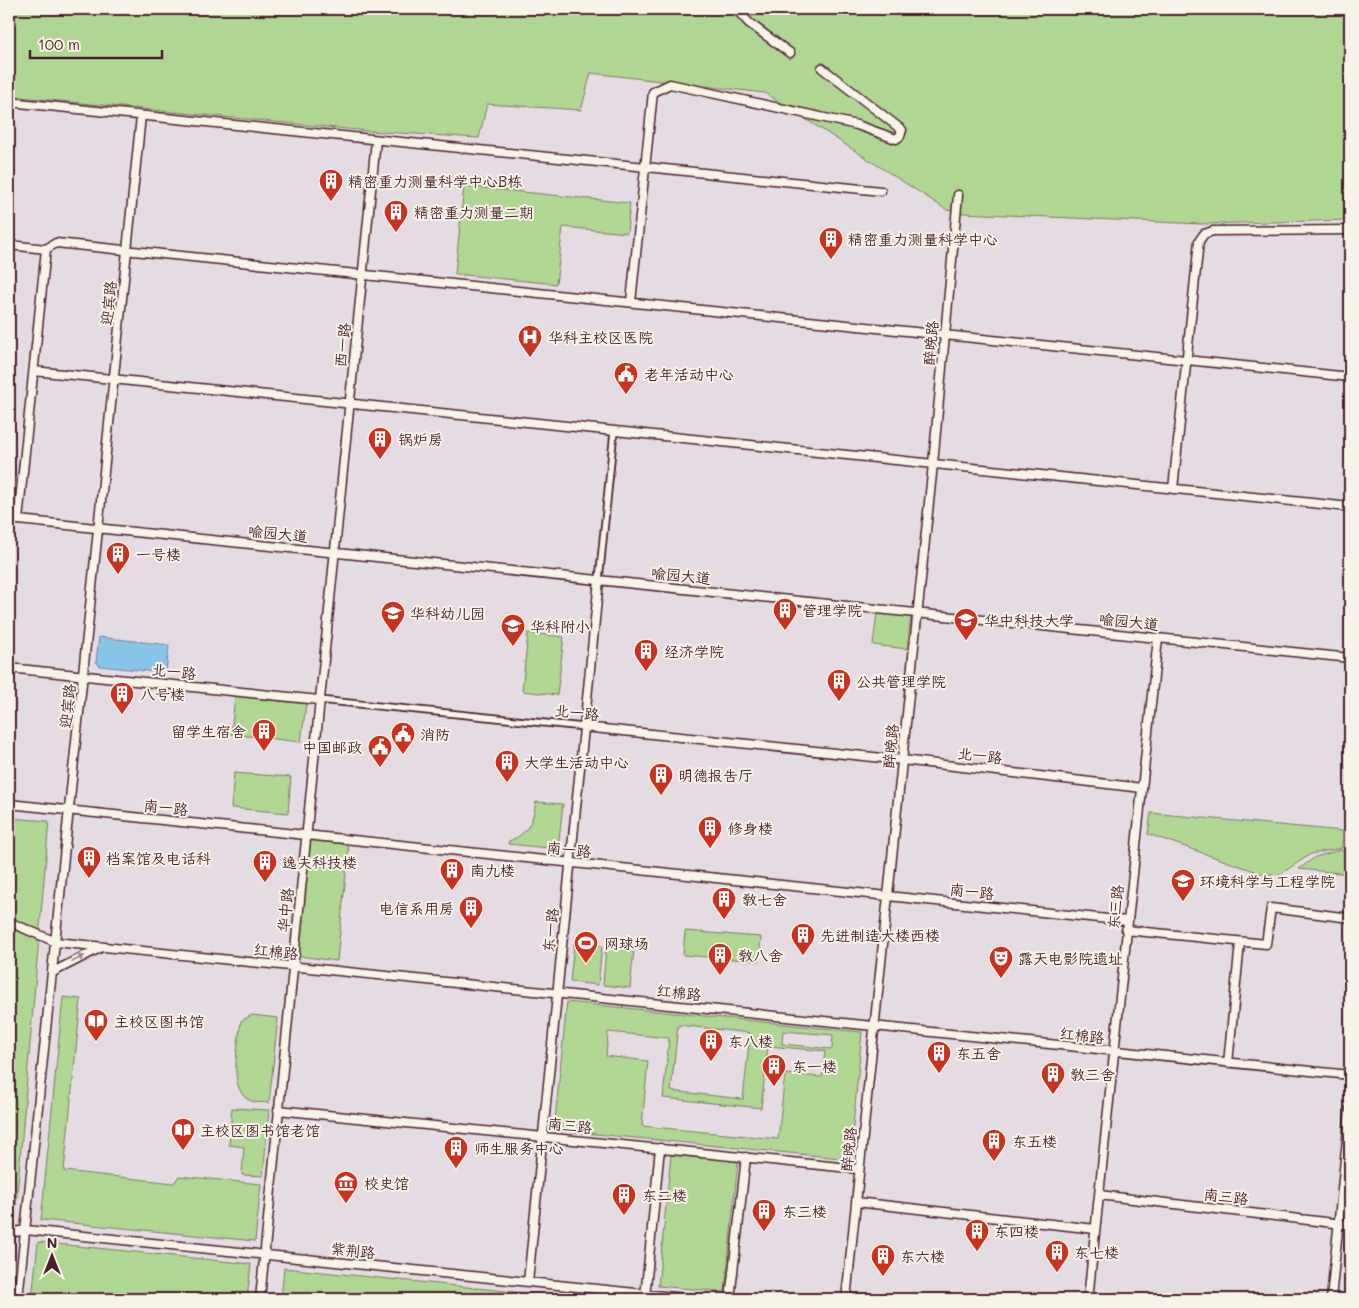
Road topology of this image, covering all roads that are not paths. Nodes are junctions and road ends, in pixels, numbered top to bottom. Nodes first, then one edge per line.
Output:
1 (736, 9) edge
2 (790, 53) dead end
3 (822, 68) dead end
4 (9, 102) edge
5 (141, 116) junction
6 (376, 140) junction
7 (645, 168) junction
8 (881, 191) dead end
9 (958, 195) dead end
10 (1350, 230) edge
11 (9, 245) edge
12 (46, 249) junction
13 (128, 250) junction
14 (363, 275) junction
15 (631, 302) junction
16 (945, 335) junction
17 (1187, 360) junction
18 (34, 371) junction
19 (1350, 377) edge
20 (114, 380) junction
21 (349, 404) junction
22 (614, 431) junction
23 (933, 464) junction
24 (1173, 489) junction
25 (1350, 508) edge
26 (9, 519) edge
27 (18, 520) junction
28 (99, 528) junction
29 (334, 552) junction
30 (599, 580) junction
31 (918, 613) junction
32 (1158, 638) junction
33 (1341, 657) junction
34 (1350, 658) edge
35 (1350, 663) edge
36 (9, 668) edge
37 (84, 675) junction
38 (320, 700) junction
39 (584, 727) junction
40 (902, 760) junction
41 (1142, 788) junction
42 (9, 804) edge
43 (70, 810) junction
44 (306, 835) junction
45 (571, 863) junction
46 (888, 896) junction
47 (1350, 918) edge
48 (1127, 921) junction
49 (9, 922) edge
50 (1126, 930) junction
51 (56, 942) junction
52 (1240, 943) junction
53 (103, 947) junction
54 (293, 966) junction
55 (53, 972) junction
56 (558, 994) junction
57 (874, 1026) junction
58 (1114, 1052) junction
59 (1228, 1063) junction
60 (1350, 1075) edge
61 (1350, 1109) edge
62 (278, 1110) junction
63 (542, 1136) junction
64 (660, 1148) junction
65 (746, 1157) junction
66 (859, 1169) junction
67 (1099, 1195) junction
68 (856, 1202) junction
69 (1339, 1224) junction
70 (1350, 1225) edge
71 (1095, 1229) junction
72 (26, 1230) junction
73 (9, 1233) edge
74 (264, 1255) junction
75 (528, 1282) junction
76 (646, 1297) edge
77 (18, 1299) edge
78 (260, 1299) edge
79 (694, 1299) edge
80 (730, 1299) edge
81 (846, 1299) edge
82 (1088, 1299) edge
83 (1330, 1299) edge

1 - 2 street
3 - 7 street
4 - 5 street
5 - 6 street
5 - 13 street, 迎宾路
6 - 7 street
6 - 14 street, 西一路
7 - 8 street
7 - 15 street
9 - 16 street, 醉晚路
10 - 17 street
11 - 12 street
12 - 13 street
12 - 18 street
13 - 14 street
13 - 20 street, 迎宾路
14 - 15 street
14 - 21 street, 西一路
15 - 16 street
16 - 17 street
16 - 23 street, 醉晚路
17 - 19 street
17 - 24 street
18 - 20 street
18 - 27 street
20 - 21 street
20 - 28 street, 迎宾路
21 - 22 street
21 - 29 street, 西一路
22 - 23 street
22 - 30 street
23 - 24 street
23 - 31 street, 醉晚路
24 - 25 street
26 - 27 street, 喻园大道
27 - 28 street, 喻园大道
28 - 29 street, 喻园大道
28 - 37 street, 迎宾路
29 - 30 street, 喻园大道
29 - 38 street, 华中路
30 - 31 street, 喻园大道
30 - 39 street, 东一路
31 - 32 street, 喻园大道
31 - 40 street, 醉晚路
32 - 33 street, 喻园大道
32 - 41 street, 东三路
33 - 34 street, 喻园大道
33 - 35 street
36 - 37 street, 北一路
37 - 38 street, 北一路
37 - 43 street, 迎宾路
38 - 39 street, 北一路
38 - 44 street, 华中路
39 - 40 street, 北一路
39 - 45 street, 东一路
40 - 41 street, 北一路
40 - 46 street, 醉晚路
41 - 48 street, 东三路
42 - 43 street, 南一路
43 - 44 street, 南一路
43 - 51 street, 迎宾路
44 - 45 street, 南一路
44 - 54 street, 华中路
45 - 46 street, 南一路
45 - 56 street, 东一路
46 - 48 street, 南一路
46 - 57 street, 醉晚路
47 - 52 street
48 - 50 street, 东三路
49 - 51 street, 红棉路
50 - 52 street
50 - 58 street, 东三路
51 - 53 street, 红棉路
51 - 55 street, 迎宾路
52 - 59 street
53 - 54 street, 红棉路
55 -> 53 street
54 - 56 street, 红棉路
54 - 62 street, 华中路
55 - 72 street, 迎宾路
56 - 57 street, 红棉路
56 - 63 street, 东一路
57 - 58 street, 红棉路
57 - 66 street, 醉晚路
58 - 59 street, 红棉路
58 - 67 street, 东三路
59 - 60 street, 红棉路
61 - 69 street
62 - 63 street, 南三路
62 - 74 street, 华中路
63 - 64 street, 南三路
63 - 75 street, 东一路
64 - 65 street, 南三路
64 - 76 street
65 - 66 street, 南三路
65 - 80 street
66 - 68 street, 醉晚路
67 - 69 street, 南三路
67 - 71 street, 东三路
68 - 71 street
68 - 81 street, 醉晚路
69 - 70 street, 南三路
69 - 83 street
71 - 82 street, 东三路
72 - 73 street, 紫荆路
72 - 74 street, 紫荆路
72 - 77 street, 迎宾路
74 - 75 street, 紫荆路
74 - 78 street, 华中路
75 - 76 street, 紫荆路
76 - 79 street, 紫荆路

